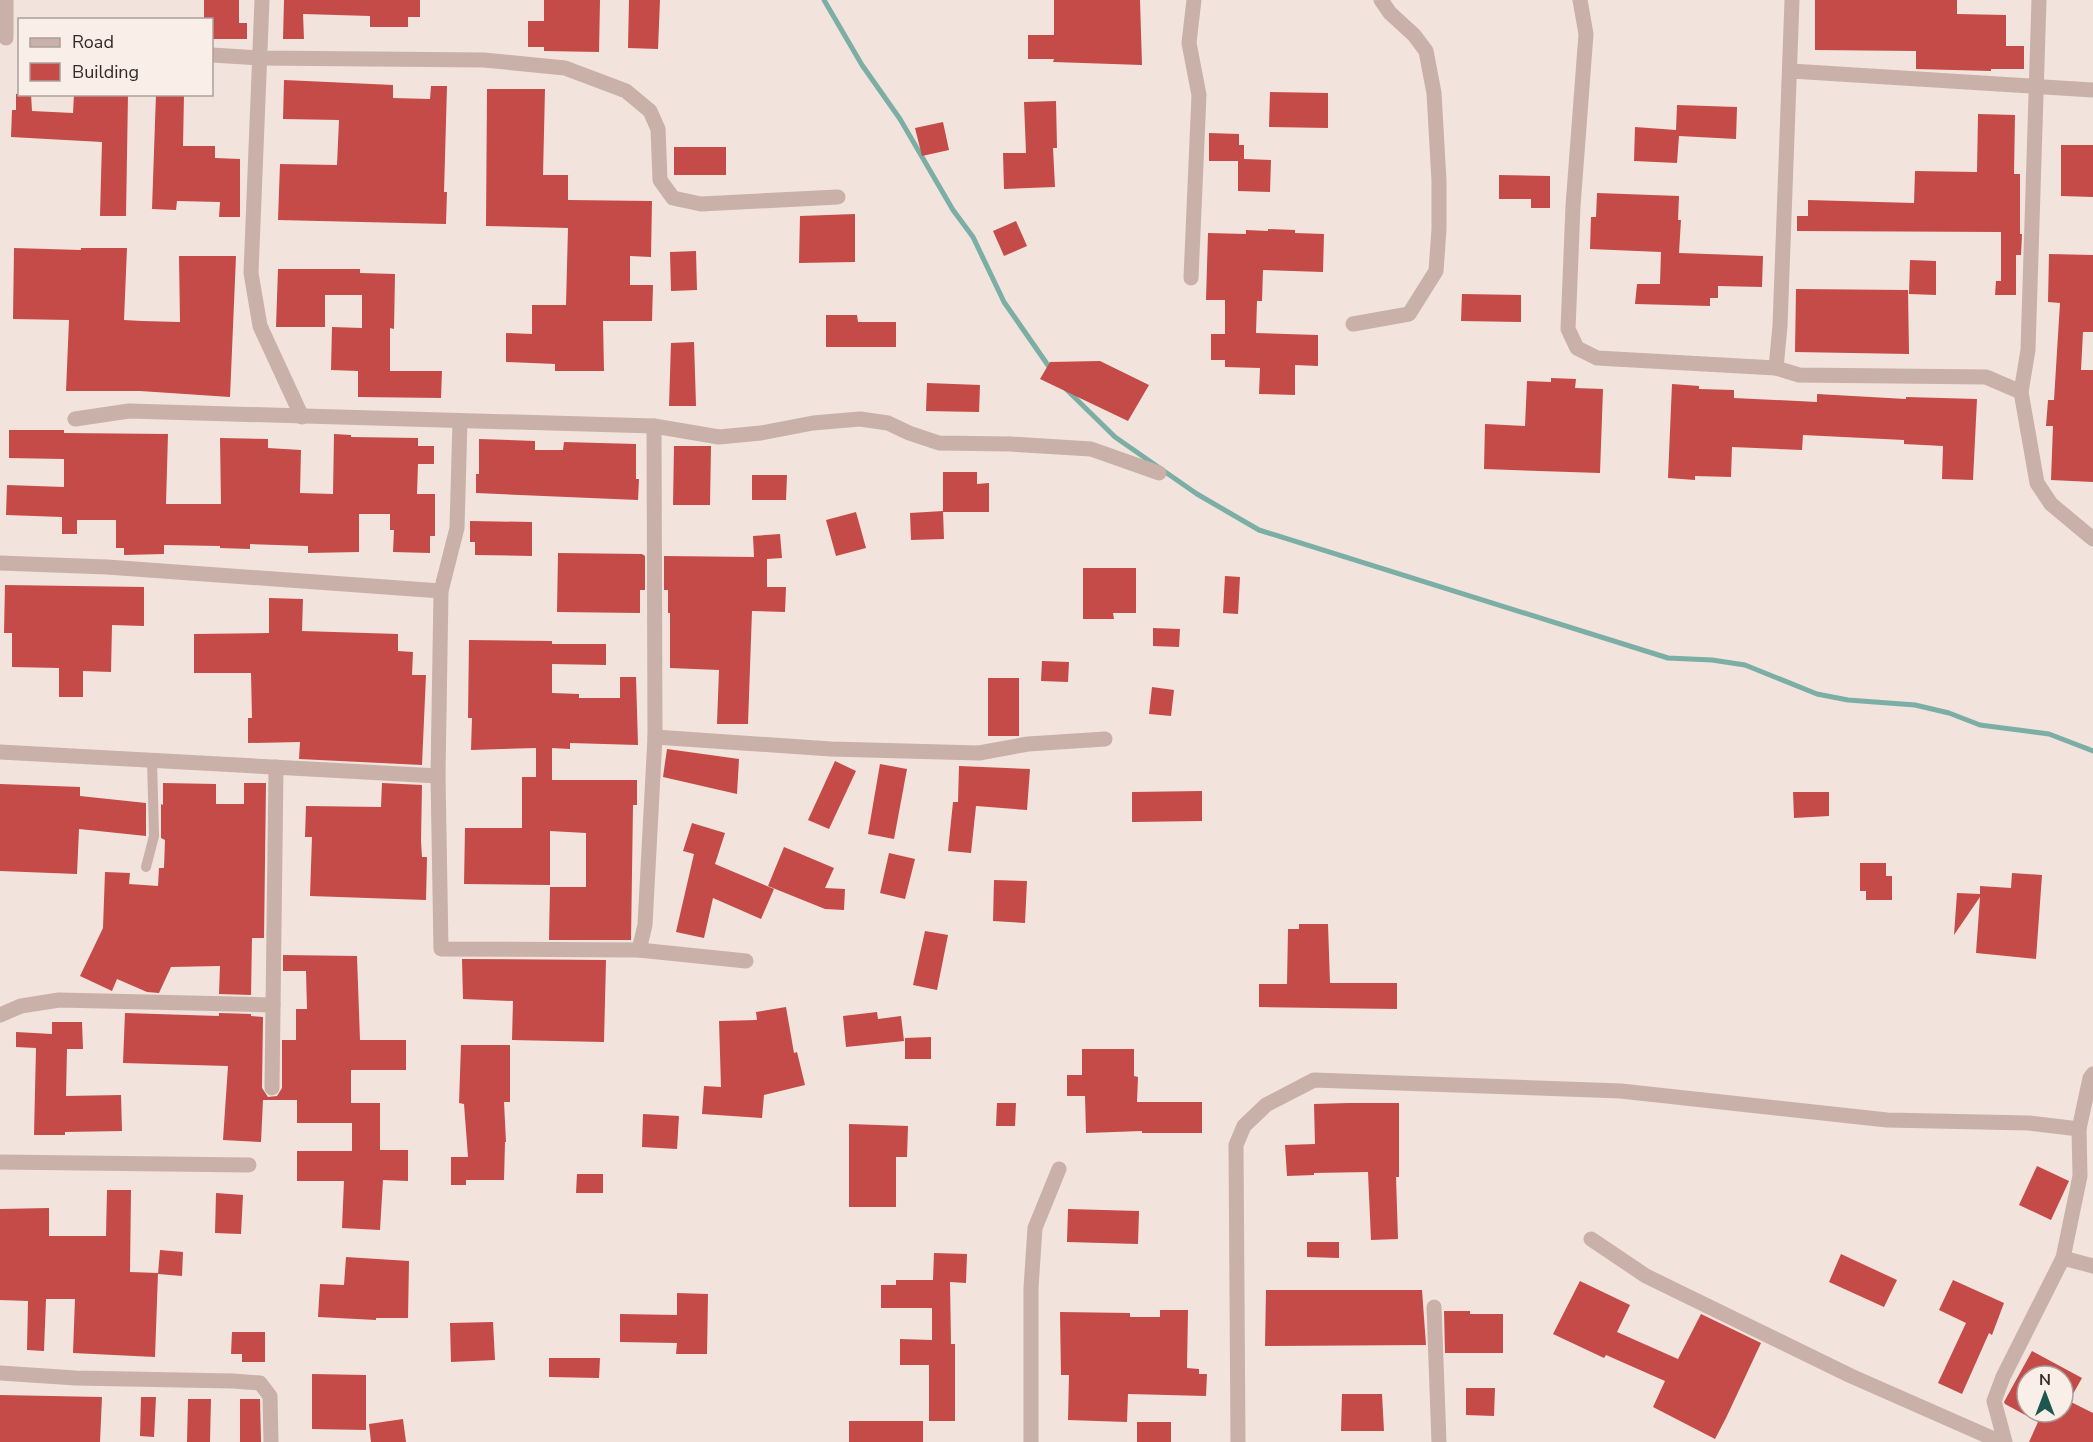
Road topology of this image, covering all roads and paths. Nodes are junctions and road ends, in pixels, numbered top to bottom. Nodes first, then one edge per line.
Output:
1 (6, 0) edge
2 (262, 0) edge
3 (1194, 0) edge
4 (1381, 0) edge
5 (1580, 0) edge
6 (1792, 0) edge
7 (2039, 0) edge
8 (9, 38) edge
9 (213, 54) edge
10 (259, 58) junction
11 (1791, 71) junction
12 (2037, 86) junction
13 (2093, 90) edge
14 (838, 197) dead end
15 (1191, 278) dead end
16 (1353, 324) dead end
17 (1776, 368) junction
18 (2021, 392) junction
19 (302, 417) junction
20 (75, 419) dead end
21 (460, 421) junction
22 (654, 426) junction
23 (1159, 473) dead end
24 (2093, 539) edge
25 (0, 563) edge
26 (441, 591) junction
27 (655, 738) junction
28 (1105, 739) dead end
29 (0, 752) edge
30 (152, 760) junction
31 (276, 767) junction
32 (438, 776) junction
33 (146, 867) dead end
34 (639, 950) junction
35 (746, 961) dead end
36 (273, 1005) junction
37 (0, 1015) edge
38 (2093, 1074) edge
39 (272, 1088) dead end
40 (2079, 1129) junction
41 (0, 1162) edge
42 (249, 1165) dead end
43 (1059, 1169) dead end
44 (1591, 1239) dead end
45 (2063, 1258) junction
46 (2093, 1266) edge
47 (1434, 1307) dead end
48 (0, 1373) edge
49 (270, 1442) edge
50 (1031, 1442) edge
51 (1238, 1442) edge
52 (1439, 1442) edge
53 (2003, 1442) edge

1 - 8 street
2 - 10 street
3 - 15 street
4 - 16 street
5 - 17 street
6 - 11 street
7 - 12 street
9 - 10 street
10 - 14 street
10 - 19 street
11 - 12 street
11 - 17 street
12 - 13 street
12 - 18 street
17 - 18 street
18 - 24 street
19 - 20 street
19 - 21 street
21 - 22 street
21 - 26 street
22 - 23 street
22 - 27 street
25 - 26 street
26 - 32 street
27 - 28 street
27 - 34 street
29 - 30 street
30 - 31 street
30 - 33 lane
31 - 32 street
31 - 36 street
32 - 34 street
34 - 35 street
36 - 37 street
36 - 39 street
38 - 40 street
40 - 45 street
40 - 51 street
41 - 42 street
43 - 50 street
44 - 53 street
45 - 46 street
45 - 53 street
47 - 52 street
48 - 49 street

